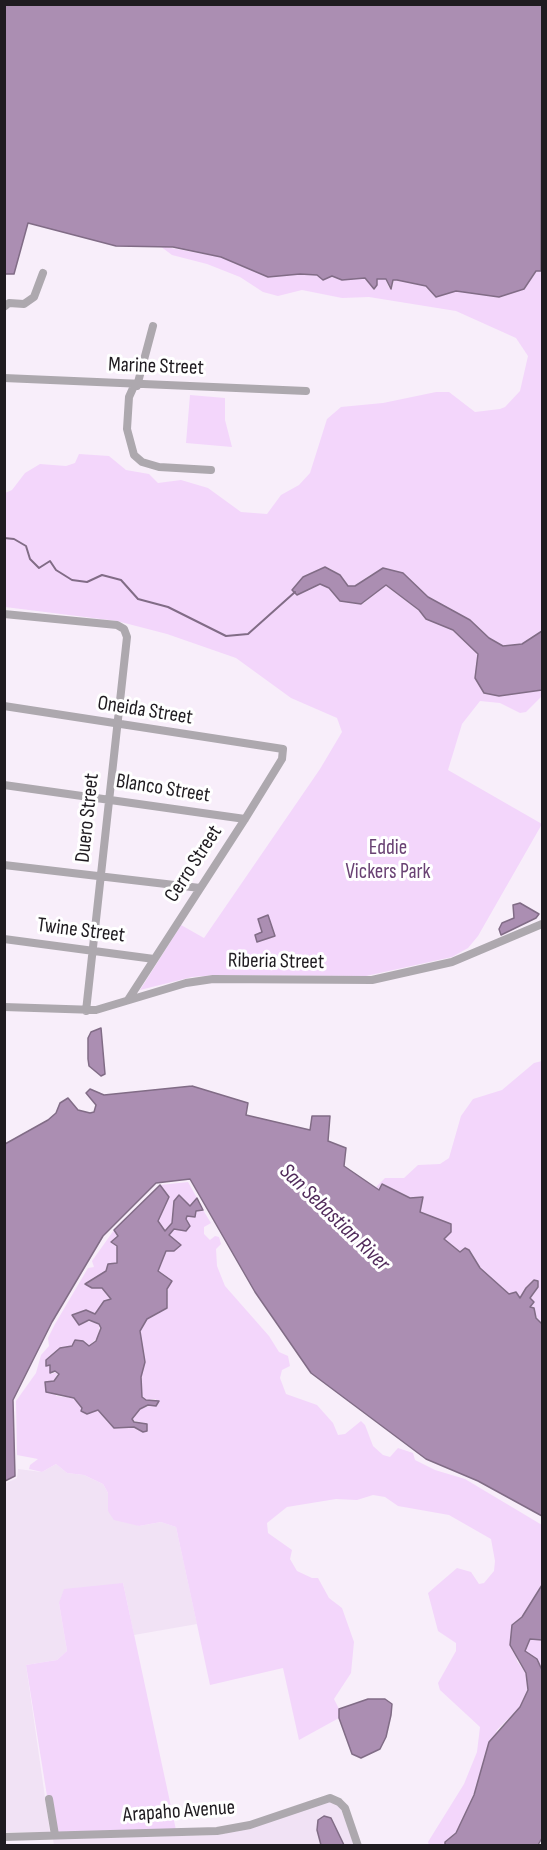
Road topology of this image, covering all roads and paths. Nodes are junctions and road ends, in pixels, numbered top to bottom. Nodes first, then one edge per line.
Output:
1 (43, 273) dead end
2 (4, 307) edge
3 (153, 326) dead end
4 (4, 378) edge
5 (135, 386) junction
6 (306, 391) dead end
7 (211, 470) dead end
8 (4, 614) edge
9 (4, 706) edge
10 (116, 724) junction
11 (280, 747) joint
12 (4, 785) edge
13 (108, 799) junction
14 (245, 819) junction
15 (4, 865) edge
16 (99, 876) junction
17 (200, 888) junction
18 (543, 924) edge
19 (4, 939) edge
20 (91, 950) junction
21 (154, 959) junction
22 (128, 1000) junction
23 (4, 1007) edge
24 (86, 1011) junction
25 (49, 1799) dead end
26 (55, 1835) junction
27 (4, 1837) edge
28 (358, 1845) edge

1 - 2 street
3 - 5 street
4 - 5 street, Marine Street
5 - 6 street, Marine Street
5 - 7 street
8 - 10 street, Duero Street
9 - 10 street, Oneida Street
10 - 11 street, Oneida Street
10 - 13 street, Duero Street
11 - 14 street, Cerro Street
12 - 13 street, Blanco Street
13 - 14 street, Blanco Street
13 - 16 street, Duero Street
14 - 17 street, Cerro Street
15 - 16 street
16 - 17 street
16 - 20 street, Duero Street
17 - 21 street, Cerro Street
18 - 22 street, Riberia Street
19 - 20 street, Twine Street
20 - 21 street, Twine Street
20 - 24 street, Duero Street
21 - 22 street, Cerro Street
22 - 24 street, Riberia Street
23 - 24 street, Riberia Street
25 - 26 street
26 - 27 street, Arapaho Avenue
26 - 28 street, Arapaho Avenue

